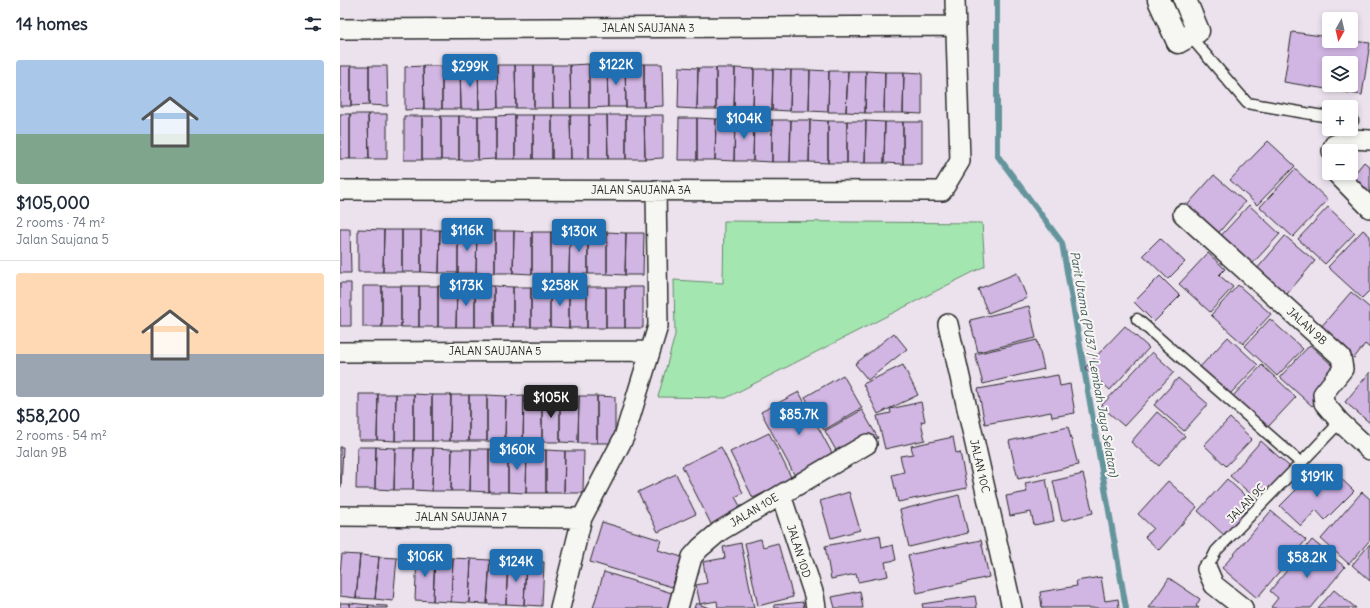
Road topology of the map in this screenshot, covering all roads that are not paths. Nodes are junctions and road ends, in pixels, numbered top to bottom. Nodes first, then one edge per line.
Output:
1 (955, 0) edge
2 (1159, 0) edge
3 (1185, 0) edge
4 (956, 26) junction
5 (340, 30) edge
6 (1189, 35) junction
7 (1322, 116) edge
8 (1370, 140) edge
9 (1336, 144) edge
10 (1343, 180) edge
11 (340, 190) edge
12 (656, 190) junction
13 (1370, 208) edge
14 (1183, 214) dead end
15 (1137, 319) dead end
16 (948, 324) dead end
17 (650, 351) junction
18 (340, 352) edge
19 (1340, 422) junction
20 (867, 444) dead end
21 (1370, 450) edge
22 (1301, 464) junction
23 (780, 495) junction
24 (340, 516) edge
25 (582, 518) junction
26 (1207, 569) joint
27 (560, 608) edge
28 (678, 608) edge
29 (816, 608) edge
30 (1012, 608) edge
31 (1243, 608) edge

1 - 4 street
2 - 6 street
3 - 6 street
4 - 5 street, JALAN SAUJANA 3
4 - 12 street, JALAN SAUJANA 3A
6 - 7 lane
8 - 9 street
10 - 13 street
11 - 12 street, JALAN SAUJANA 3A
12 - 17 street
14 - 19 street, JALAN 9B
15 - 22 lane
16 - 30 street, JALAN 10C
17 - 18 street, JALAN SAUJANA 5
17 - 25 street
19 - 21 street, JALAN 9B
19 - 22 lane, JALAN 9C
20 - 23 street, JALAN 10E
22 - 26 lane, JALAN 9C
23 - 28 street, JALAN 10E
23 - 29 street, JALAN 10D
24 - 25 street, JALAN SAUJANA 7
25 - 27 street
26 - 31 street

